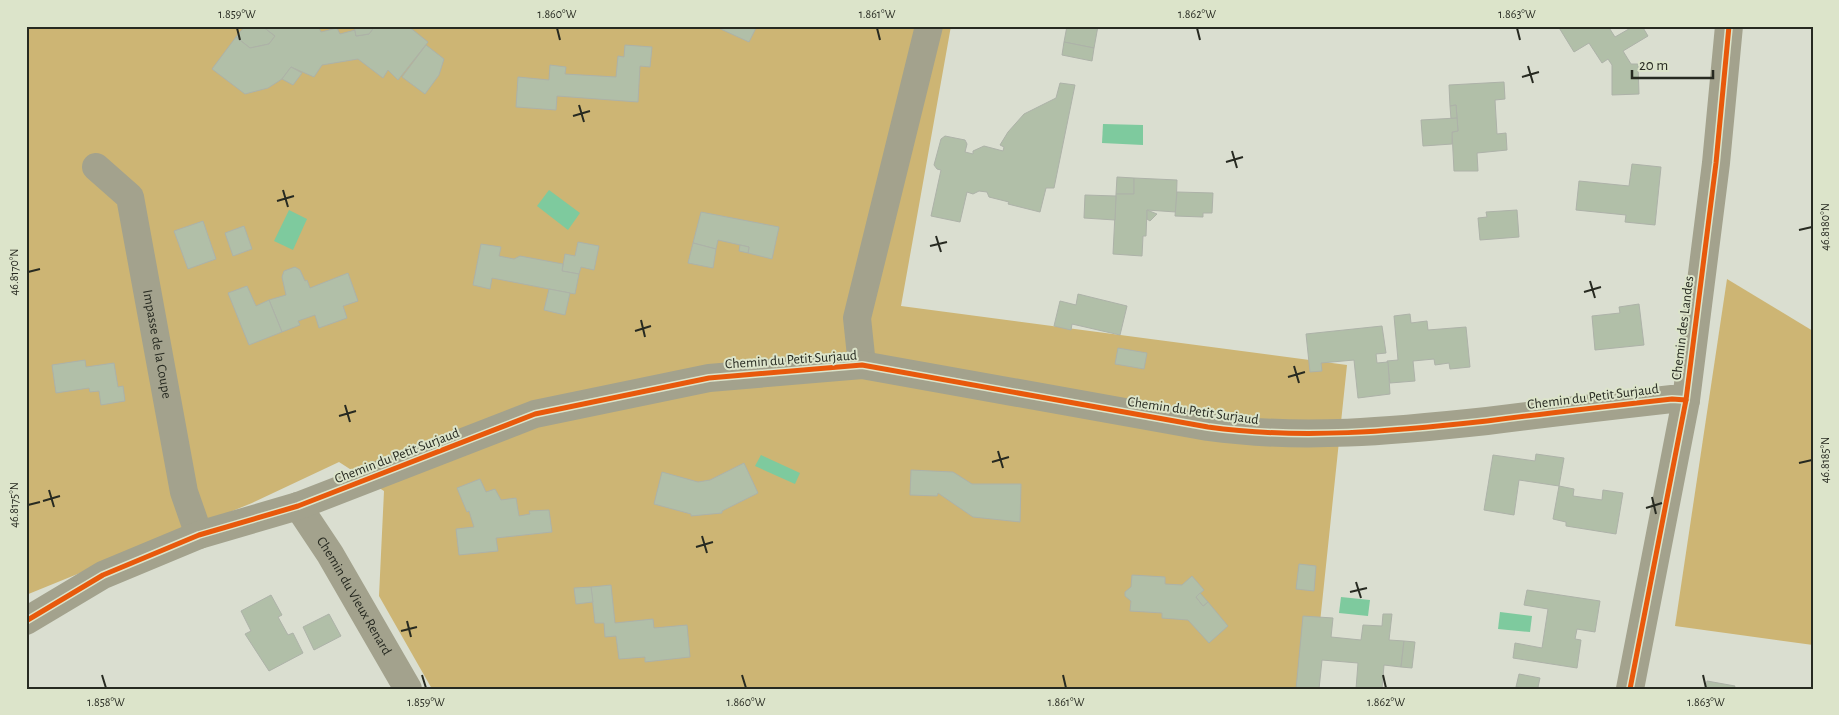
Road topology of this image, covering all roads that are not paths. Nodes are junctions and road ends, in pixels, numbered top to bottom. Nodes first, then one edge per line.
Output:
1 (929, 26) edge
2 (1729, 26) edge
3 (96, 167) dead end
4 (862, 365) junction
5 (1686, 400) junction
6 (298, 506) junction
7 (199, 535) junction
8 (26, 621) edge
9 (408, 689) edge
10 (1630, 689) edge

1 - 4 street
2 - 5 street, Chemin des Landes
3 - 7 street, Impasse de la Coupe
4 - 5 street, Chemin du Petit Surjaud
4 - 6 street, Chemin du Petit Surjaud
5 - 10 street, Chemin des Landes
6 - 7 street, Chemin du Petit Surjaud
6 - 9 street, Chemin du Vieux Renard
7 - 8 street, Chemin du Petit Surjaud

